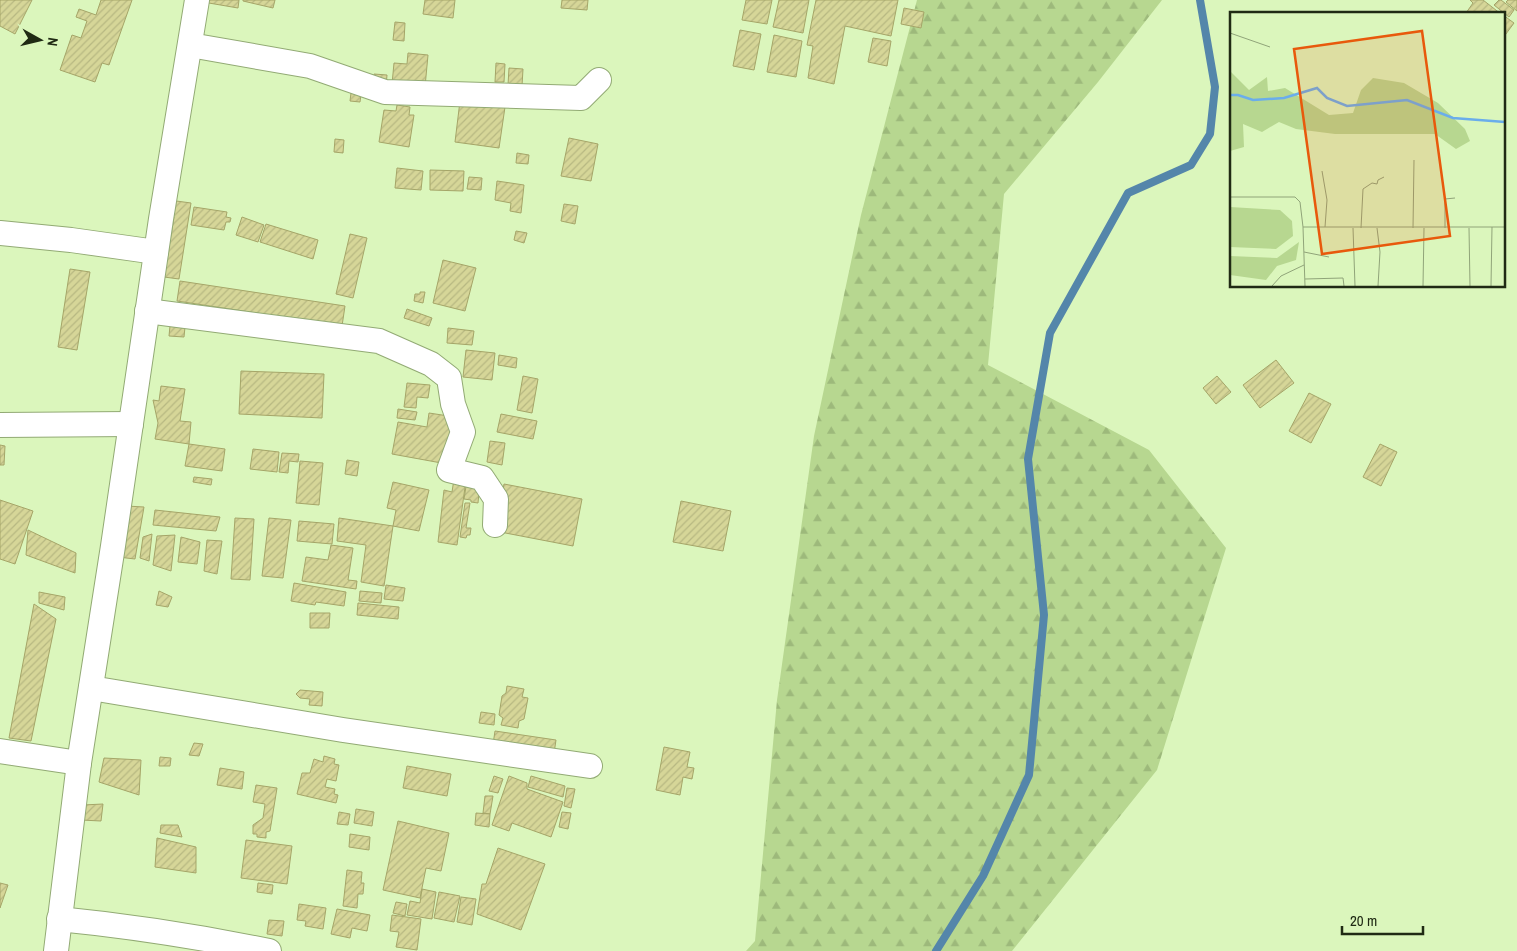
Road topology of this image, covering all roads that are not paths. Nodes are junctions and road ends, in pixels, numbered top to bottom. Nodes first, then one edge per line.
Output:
1 (197, 0) edge
2 (190, 45) junction
3 (599, 80) dead end
4 (0, 233) edge
5 (156, 252) junction
6 (147, 311) junction
7 (0, 424) edge
8 (131, 424) junction
9 (494, 525) dead end
10 (91, 688) junction
11 (0, 751) edge
12 (79, 763) junction
13 (590, 766) dead end
14 (60, 919) junction
15 (56, 951) edge
16 (269, 951) edge

1 - 2 street
2 - 3 street
2 - 5 street
4 - 5 street
5 - 6 street
6 - 8 street
6 - 9 street
7 - 8 street
8 - 10 street
10 - 12 street
10 - 13 street
11 - 12 street
12 - 14 street
14 - 15 street
14 - 16 street

